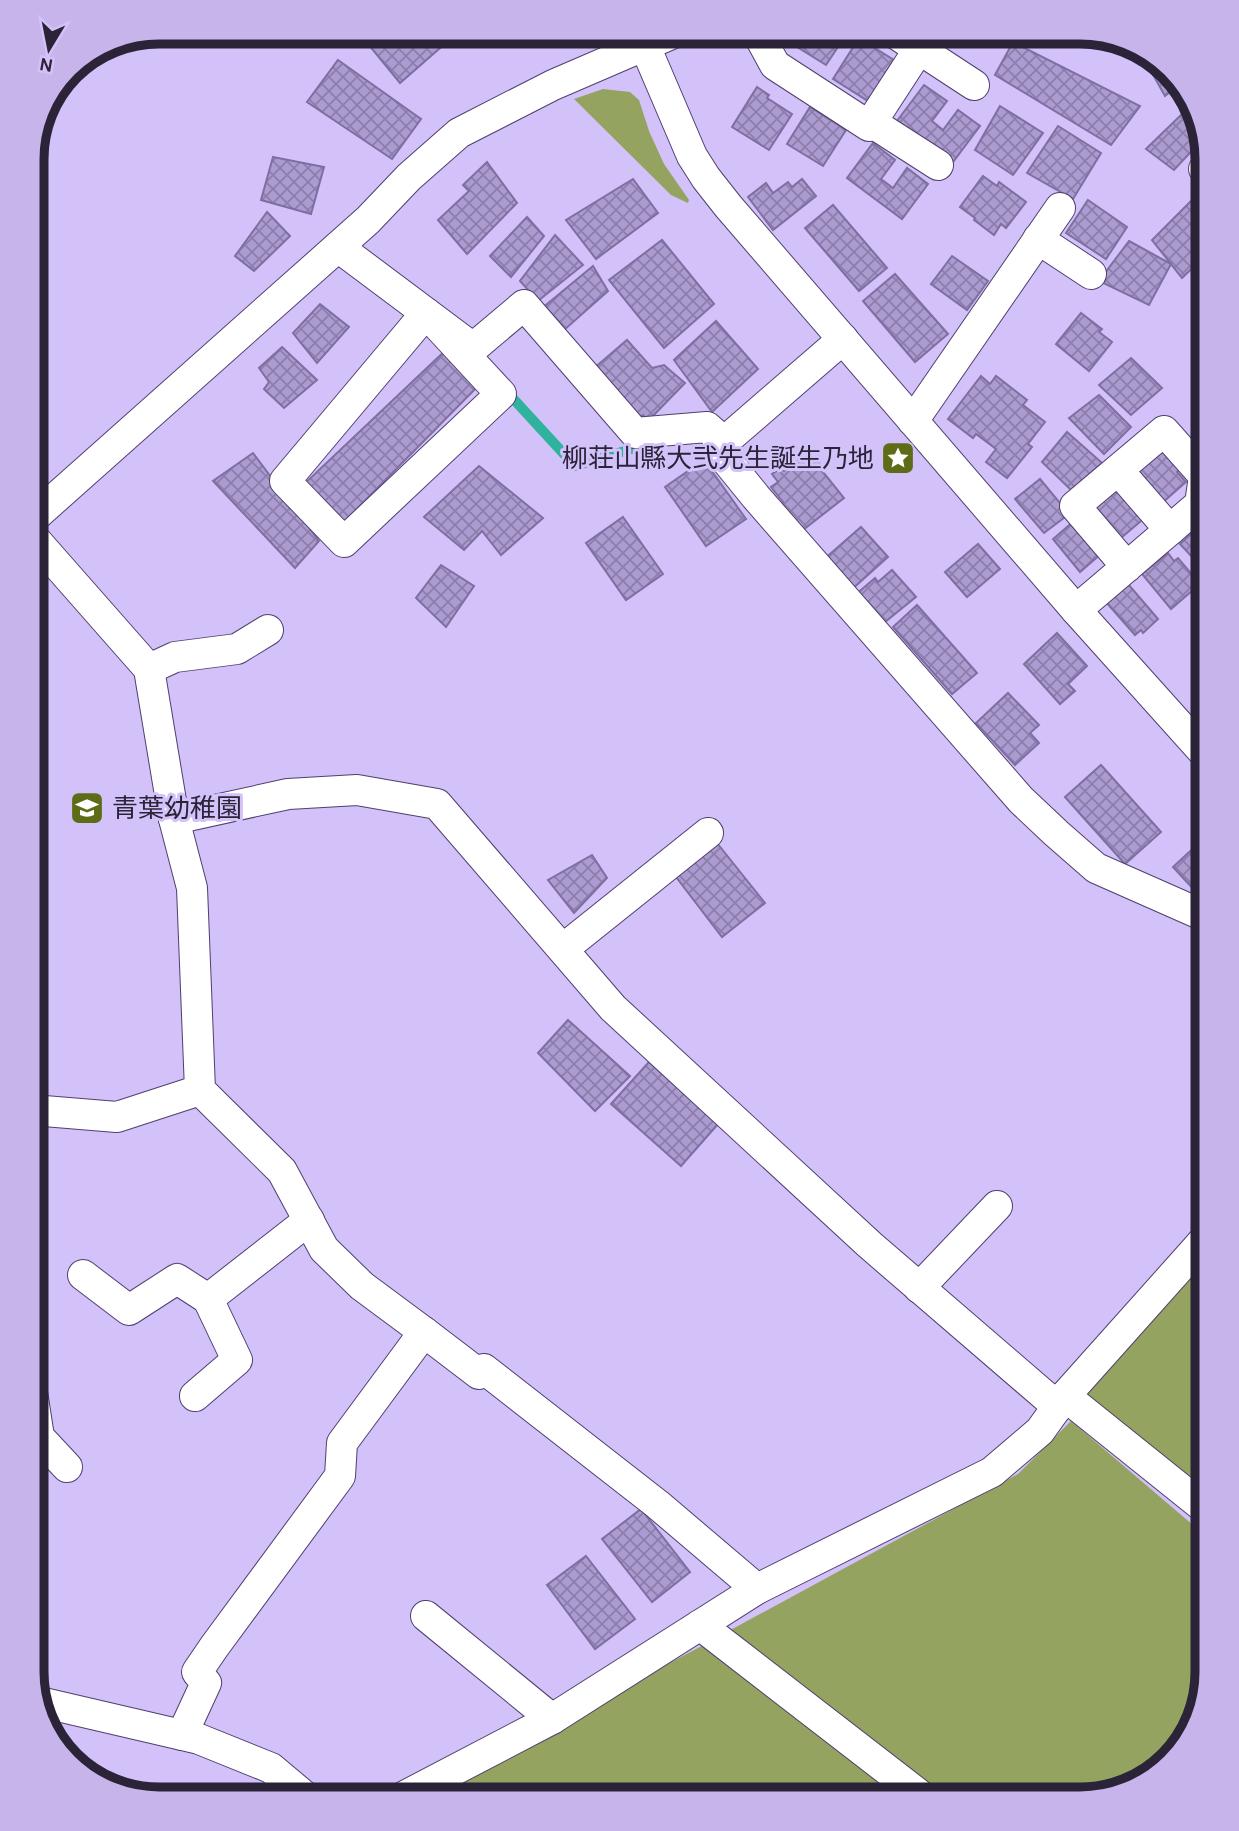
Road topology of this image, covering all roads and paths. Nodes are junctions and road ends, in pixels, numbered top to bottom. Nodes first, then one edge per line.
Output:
1 (632, 44) edge
2 (644, 44) edge
3 (764, 44) edge
4 (911, 44) edge
5 (919, 49) junction
6 (974, 85) dead end
7 (871, 122) junction
8 (938, 165) dead end
9 (1060, 208) dead end
10 (1038, 239) junction
11 (338, 247) junction
12 (1091, 274) dead end
13 (426, 313) junction
14 (843, 339) junction
15 (913, 421) junction
16 (724, 442) junction
17 (1195, 466) edge
18 (1118, 470) junction
19 (44, 508) edge
20 (1195, 508) edge
21 (1170, 530) junction
22 (44, 550) edge
23 (1127, 567) junction
24 (1076, 610) junction
25 (268, 630) dead end
26 (149, 669) junction
27 (1195, 742) edge
28 (174, 819) junction
29 (708, 833) dead end
30 (1195, 911) edge
31 (562, 949) junction
32 (200, 1090) junction
33 (44, 1111) edge
34 (997, 1206) dead end
35 (309, 1220) junction
36 (1195, 1252) edge
37 (83, 1275) dead end
38 (919, 1288) junction
39 (208, 1299) junction
40 (424, 1332) junction
41 (195, 1396) dead end
42 (1062, 1401) junction
43 (44, 1442) edge
44 (67, 1467) dead end
45 (1195, 1500) edge
46 (757, 1589) junction
47 (426, 1616) dead end
48 (701, 1625) junction
49 (50, 1708) edge
50 (552, 1719) junction
51 (182, 1735) junction
52 (294, 1787) edge
53 (423, 1787) edge
54 (908, 1787) edge

1 - 11 street
2 - 14 street
3 - 7 street
4 - 5 street
5 - 6 street
5 - 7 street
7 - 8 street
9 - 10 street
10 - 12 street
10 - 15 street
11 - 13 street
11 - 19 street
13 - 13 street
13 - 16 street
14 - 15 street
14 - 16 street
15 - 24 street
16 - 30 street
17 - 18 street
18 - 21 street
18 - 23 street
20 - 21 street
21 - 23 street
22 - 26 street
23 - 24 street
24 - 27 street
25 - 26 street
26 - 28 street
28 - 31 street
28 - 32 street
29 - 31 street
31 - 38 street
32 - 33 street
32 - 35 street
34 - 38 street
35 - 39 street
35 - 40 street
36 - 42 street
37 - 39 street
38 - 42 street
39 - 41 street
40 - 46 street
40 - 51 street
42 - 45 street
42 - 46 street
43 - 44 street
46 - 48 street
47 - 50 street
48 - 50 street
48 - 54 street
49 - 51 street
50 - 53 street
51 - 52 street

